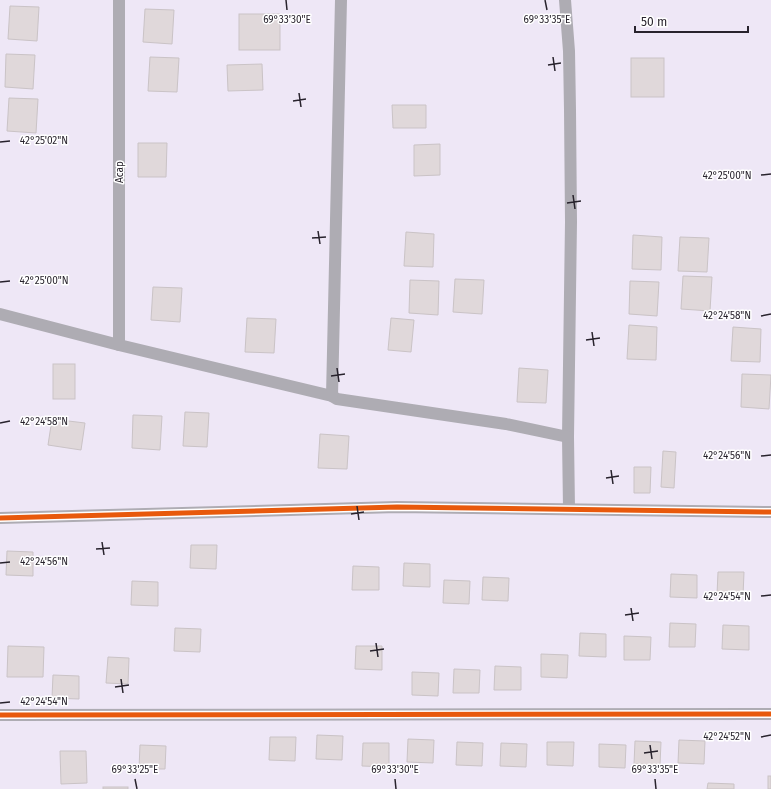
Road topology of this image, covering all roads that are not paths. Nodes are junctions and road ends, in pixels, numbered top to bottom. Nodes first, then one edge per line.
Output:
1 (120, 0) edge
2 (341, 0) edge
3 (565, 0) edge
4 (0, 314) edge
5 (118, 345) junction
6 (332, 396) junction
7 (568, 436) junction
8 (569, 509) junction
9 (771, 512) edge
10 (0, 518) edge
11 (771, 714) edge
12 (0, 715) edge

1 - 5 street, Асар
2 - 6 street
3 - 7 street
4 - 5 street
5 - 6 street
6 - 7 street
7 - 8 street
8 - 9 street
8 - 10 street
11 - 12 street

